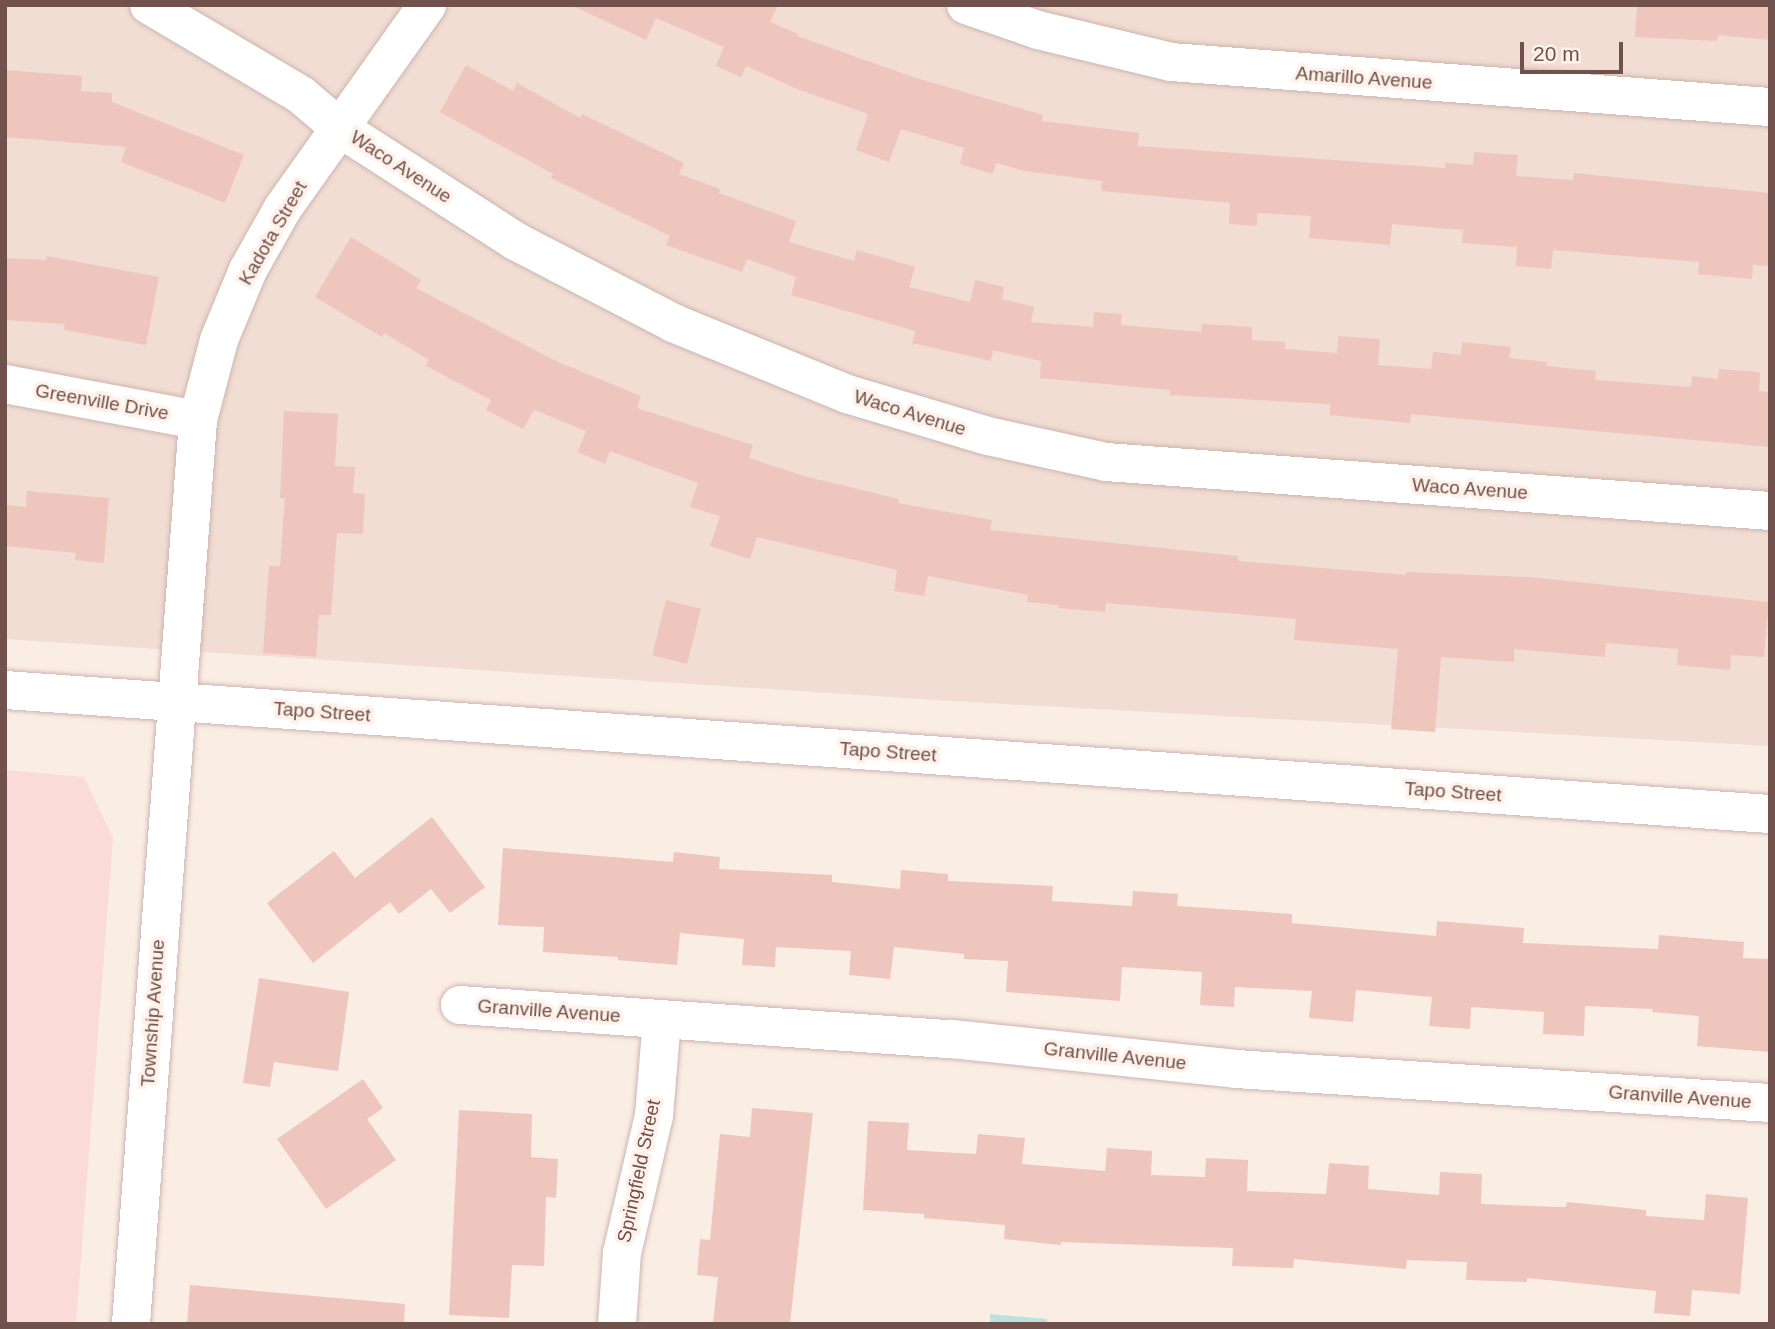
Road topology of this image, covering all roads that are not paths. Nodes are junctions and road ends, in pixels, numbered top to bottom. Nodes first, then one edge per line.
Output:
1 (149, 5) edge
2 (427, 5) edge
3 (966, 5) edge
4 (1770, 107) edge
5 (341, 129) junction
6 (5, 384) edge
7 (198, 420) junction
8 (1770, 511) edge
9 (5, 690) edge
10 (175, 702) junction
11 (1770, 814) edge
12 (460, 1004) dead end
13 (662, 1019) junction
14 (1770, 1103) edge
15 (131, 1324) edge
16 (617, 1324) edge

1 - 5 street, Waco Avenue
2 - 5 street, Kadota Street
3 - 4 street, Amarillo Avenue
5 - 7 street, Kadota Street
5 - 8 street, Waco Avenue
6 - 7 street, Greenville Drive
7 - 10 street, Kadota Street
9 - 10 street, Tapo Street
10 - 11 street, Tapo Street
10 - 15 street, Township Avenue
12 - 13 street, Granville Avenue
13 - 14 street, Granville Avenue
13 - 16 street, Springfield Street

